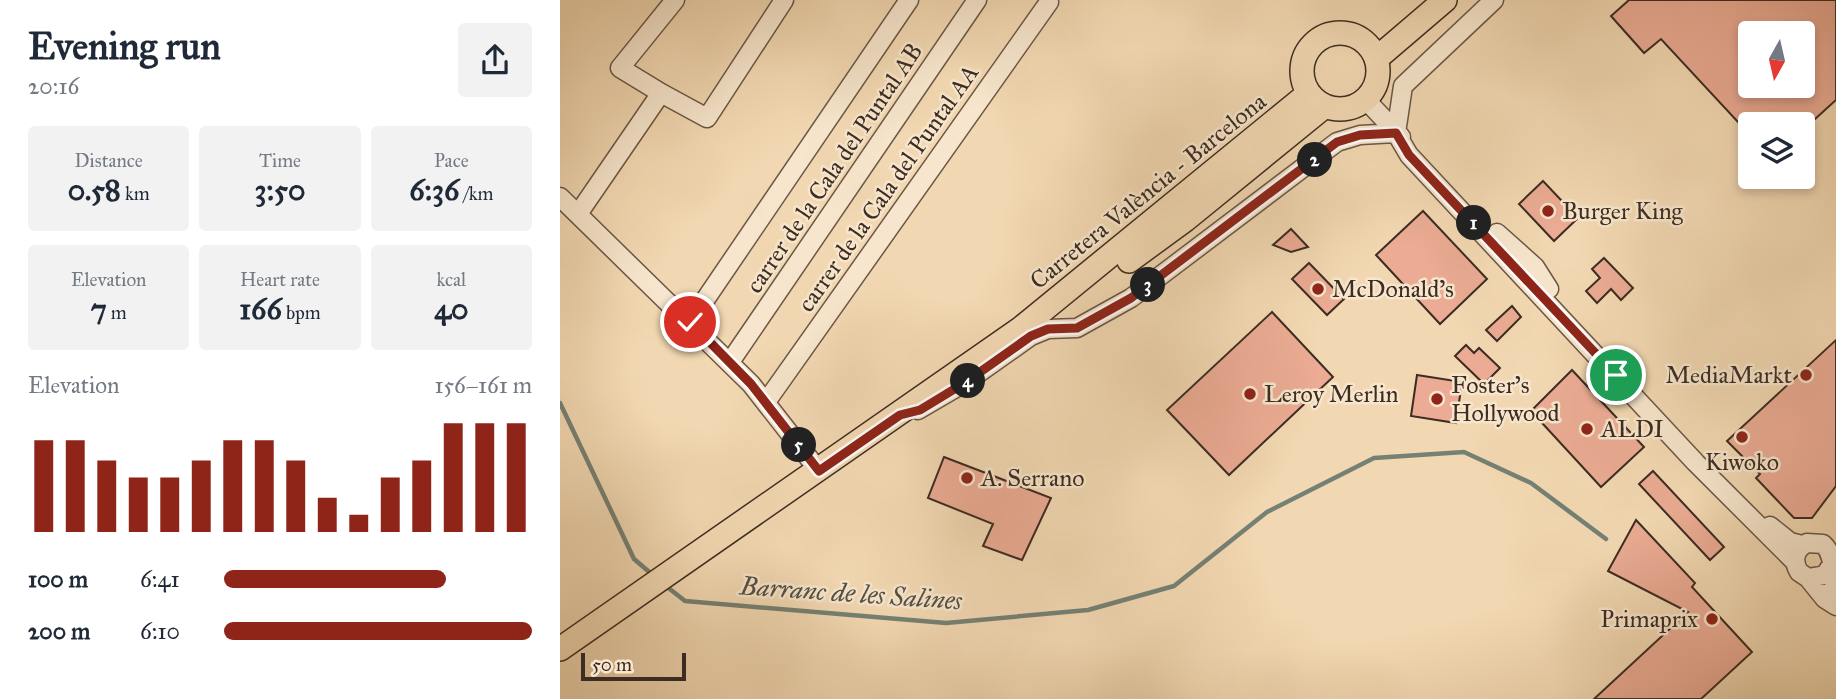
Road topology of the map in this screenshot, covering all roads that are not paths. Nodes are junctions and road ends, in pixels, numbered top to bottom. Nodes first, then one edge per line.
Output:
1 (675, 0) edge
2 (784, 0) edge
3 (909, 0) edge
4 (977, 0) edge
5 (1426, 0) edge
6 (1445, 0) edge
7 (1494, 0) edge
8 (1049, 2) dead end
9 (1373, 53) junction
10 (662, 93) junction
11 (1317, 99) junction
12 (1365, 99) junction
13 (1396, 133) junction
14 (560, 197) edge
15 (578, 214) junction
16 (1516, 267) junction
17 (1549, 289) junction
18 (690, 322) junction
19 (730, 362) junction
20 (766, 402) junction
21 (900, 415) junction
22 (819, 471) junction
23 (1832, 549) edge
24 (1798, 554) junction
25 (1808, 578) junction
26 (1836, 592) edge
27 (1836, 606) edge
28 (560, 649) edge

1 - 10 street
2 - 10 street
3 - 18 street
4 - 19 street, carrer de la Cala del Puntal AB
5 - 9 main road
6 - 9 main road
7 - 13 street
8 - 20 street, carrer de la Cala del Puntal AA
9 - 11 main road
9 - 12 main road
10 - 15 street
11 - 12 main road
11 - 21 main road, Carretera València - Barcelona
12 - 13 street
13 - 16 street
13 - 17 street
13 - 21 street
14 - 15 street
15 - 18 street
16 - 17 street
16 - 24 street
17 - 24 street
18 - 19 street
19 - 20 street
20 - 22 street
21 - 22 main road, Carretera València - Barcelona
22 - 28 main road, Carretera València - Barcelona
23 - 24 street
23 - 25 street
23 - 26 street
24 - 25 street
25 - 27 street

